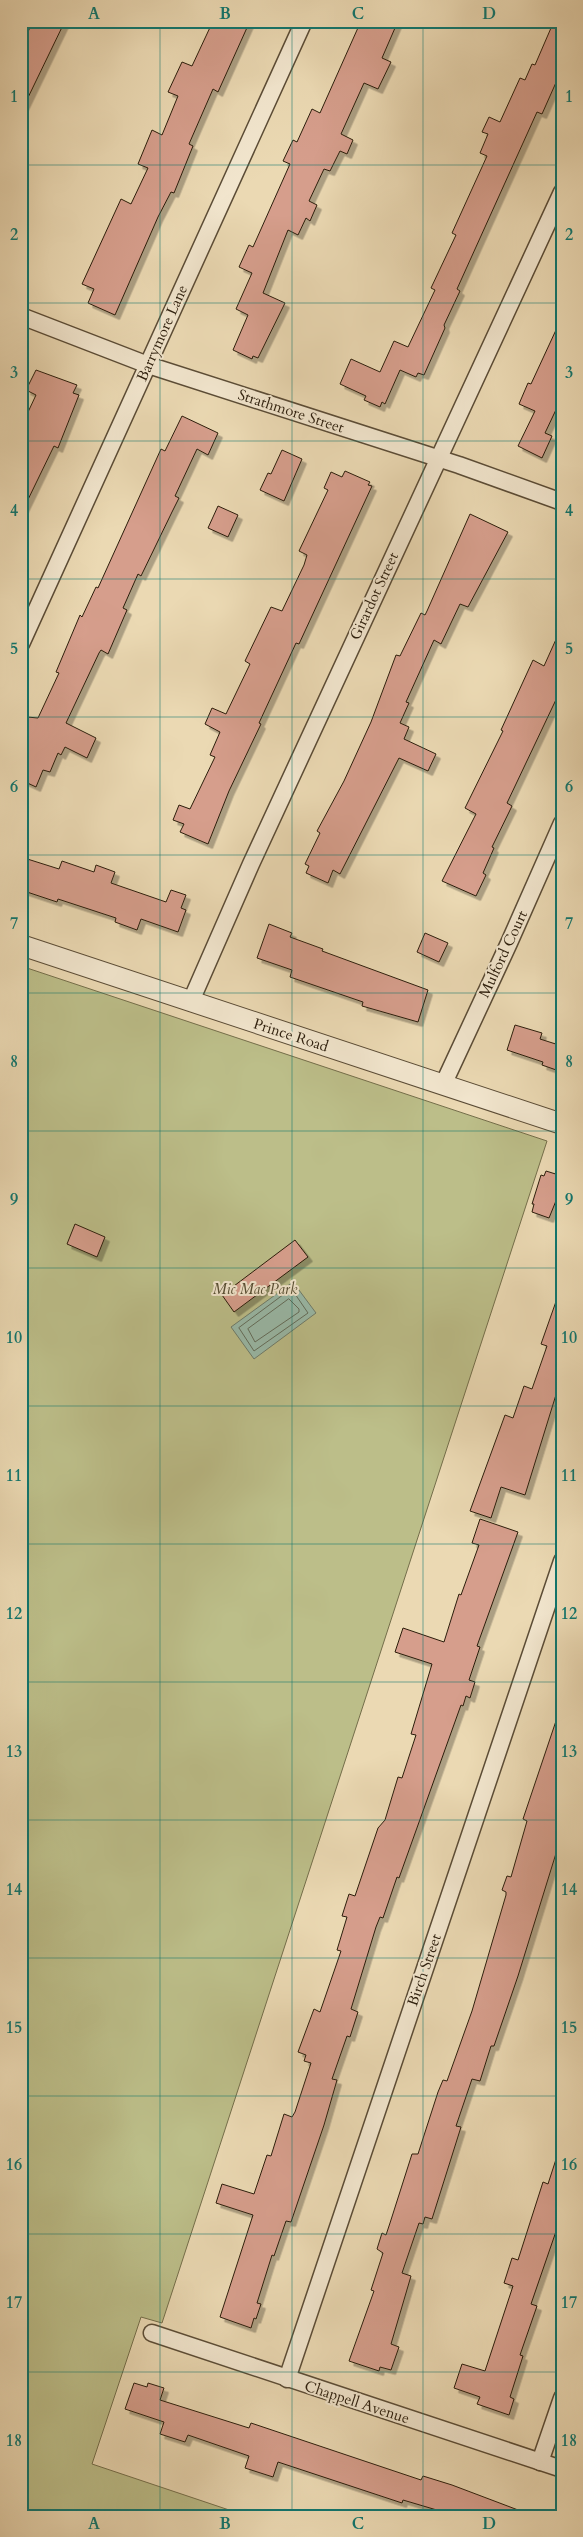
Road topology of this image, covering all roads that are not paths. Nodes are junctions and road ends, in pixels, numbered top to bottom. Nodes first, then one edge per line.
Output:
1 (304, 21) edge
2 (562, 192) edge
3 (21, 316) edge
4 (148, 365) junction
5 (437, 458) junction
6 (562, 502) edge
7 (21, 644) edge
8 (562, 823) edge
9 (21, 945) edge
10 (191, 1002) junction
11 (443, 1085) junction
12 (562, 1124) edge
13 (562, 1561) edge
14 (152, 2333) dead end
15 (286, 2379) junction
16 (562, 2398) edge
17 (540, 2462) junction
18 (562, 2469) edge

1 - 4 street, Barrymore Lane
2 - 5 street, Girardot Street
3 - 4 street, Strathmore Street
4 - 5 street, Strathmore Street
4 - 7 street, Barrymore Lane
5 - 6 street, Strathmore Street
5 - 10 street, Girardot Street
8 - 11 street, Mulford Court
9 - 10 street, Prince Road
10 - 11 street, Prince Road
11 - 12 street, Prince Road
13 - 15 street, Birch Street
14 - 15 street, Chappell Avenue
15 - 17 street, Chappell Avenue
16 - 17 street
17 - 18 street, Chappell Avenue

